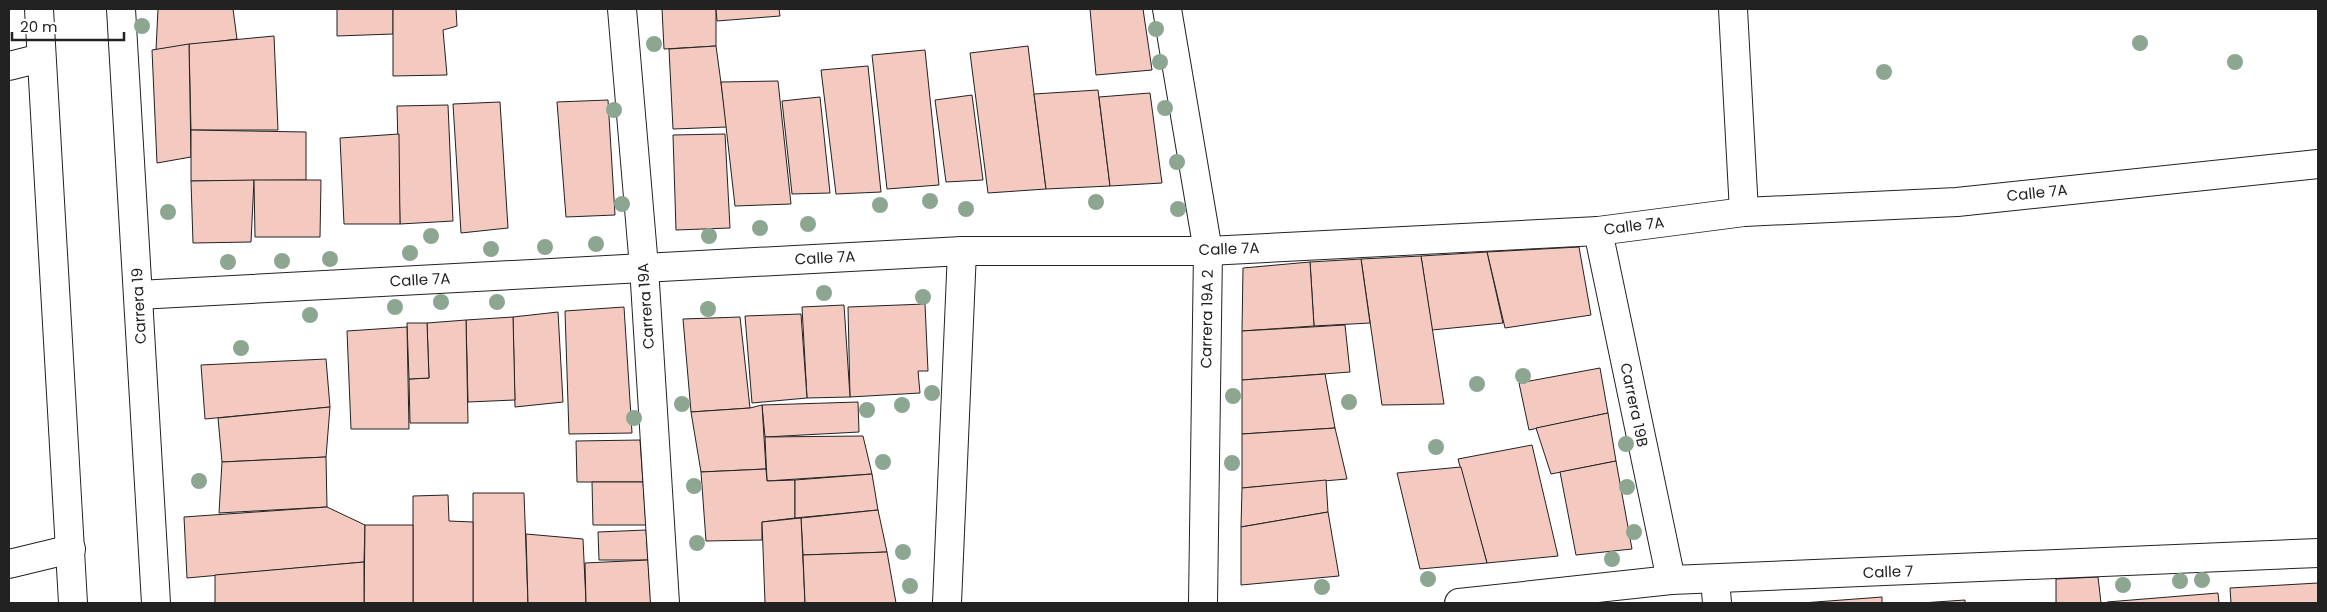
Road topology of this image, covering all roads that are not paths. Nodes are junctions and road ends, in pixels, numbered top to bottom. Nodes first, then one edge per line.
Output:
1 (39, 9) edge
2 (121, 9) edge
3 (622, 9) edge
4 (1167, 9) edge
5 (1733, 9) edge
6 (41, 58) junction
7 (9, 66) edge
8 (2318, 164) edge
9 (1744, 212) junction
10 (1598, 230) junction
11 (1208, 251) junction
12 (962, 252) junction
13 (644, 267) junction
14 (138, 296) junction
15 (70, 549) junction
16 (2318, 553) edge
17 (9, 564) edge
18 (1671, 580) junction
19 (1716, 591) edge
20 (74, 603) edge
21 (156, 603) edge
22 (665, 603) edge
23 (947, 603) edge
24 (1203, 603) edge
25 (1459, 603) edge

1 - 6 main road
2 - 14 main road, Carrera 19
3 - 13 main road, Carrera 19A
4 - 11 main road, Carrera 19A 2
5 - 9 main road
6 - 7 main road
6 - 15 main road
8 - 9 main road, Calle 7A
9 - 10 main road, Calle 7A
10 - 11 main road, Calle 7A
10 - 18 main road, Carrera 19B
11 - 12 main road, Calle 7A
11 - 24 main road, Carrera 19A 2
12 - 13 main road, Calle 7A
12 - 23 main road
13 - 14 main road, Calle 7A
13 - 22 main road, Carrera 19A
14 - 21 main road, Carrera 19
15 - 17 main road
15 - 20 main road
16 - 19 main road, Calle 7
18 - 19 main road, Calle 7
18 - 25 main road, Calle 7

